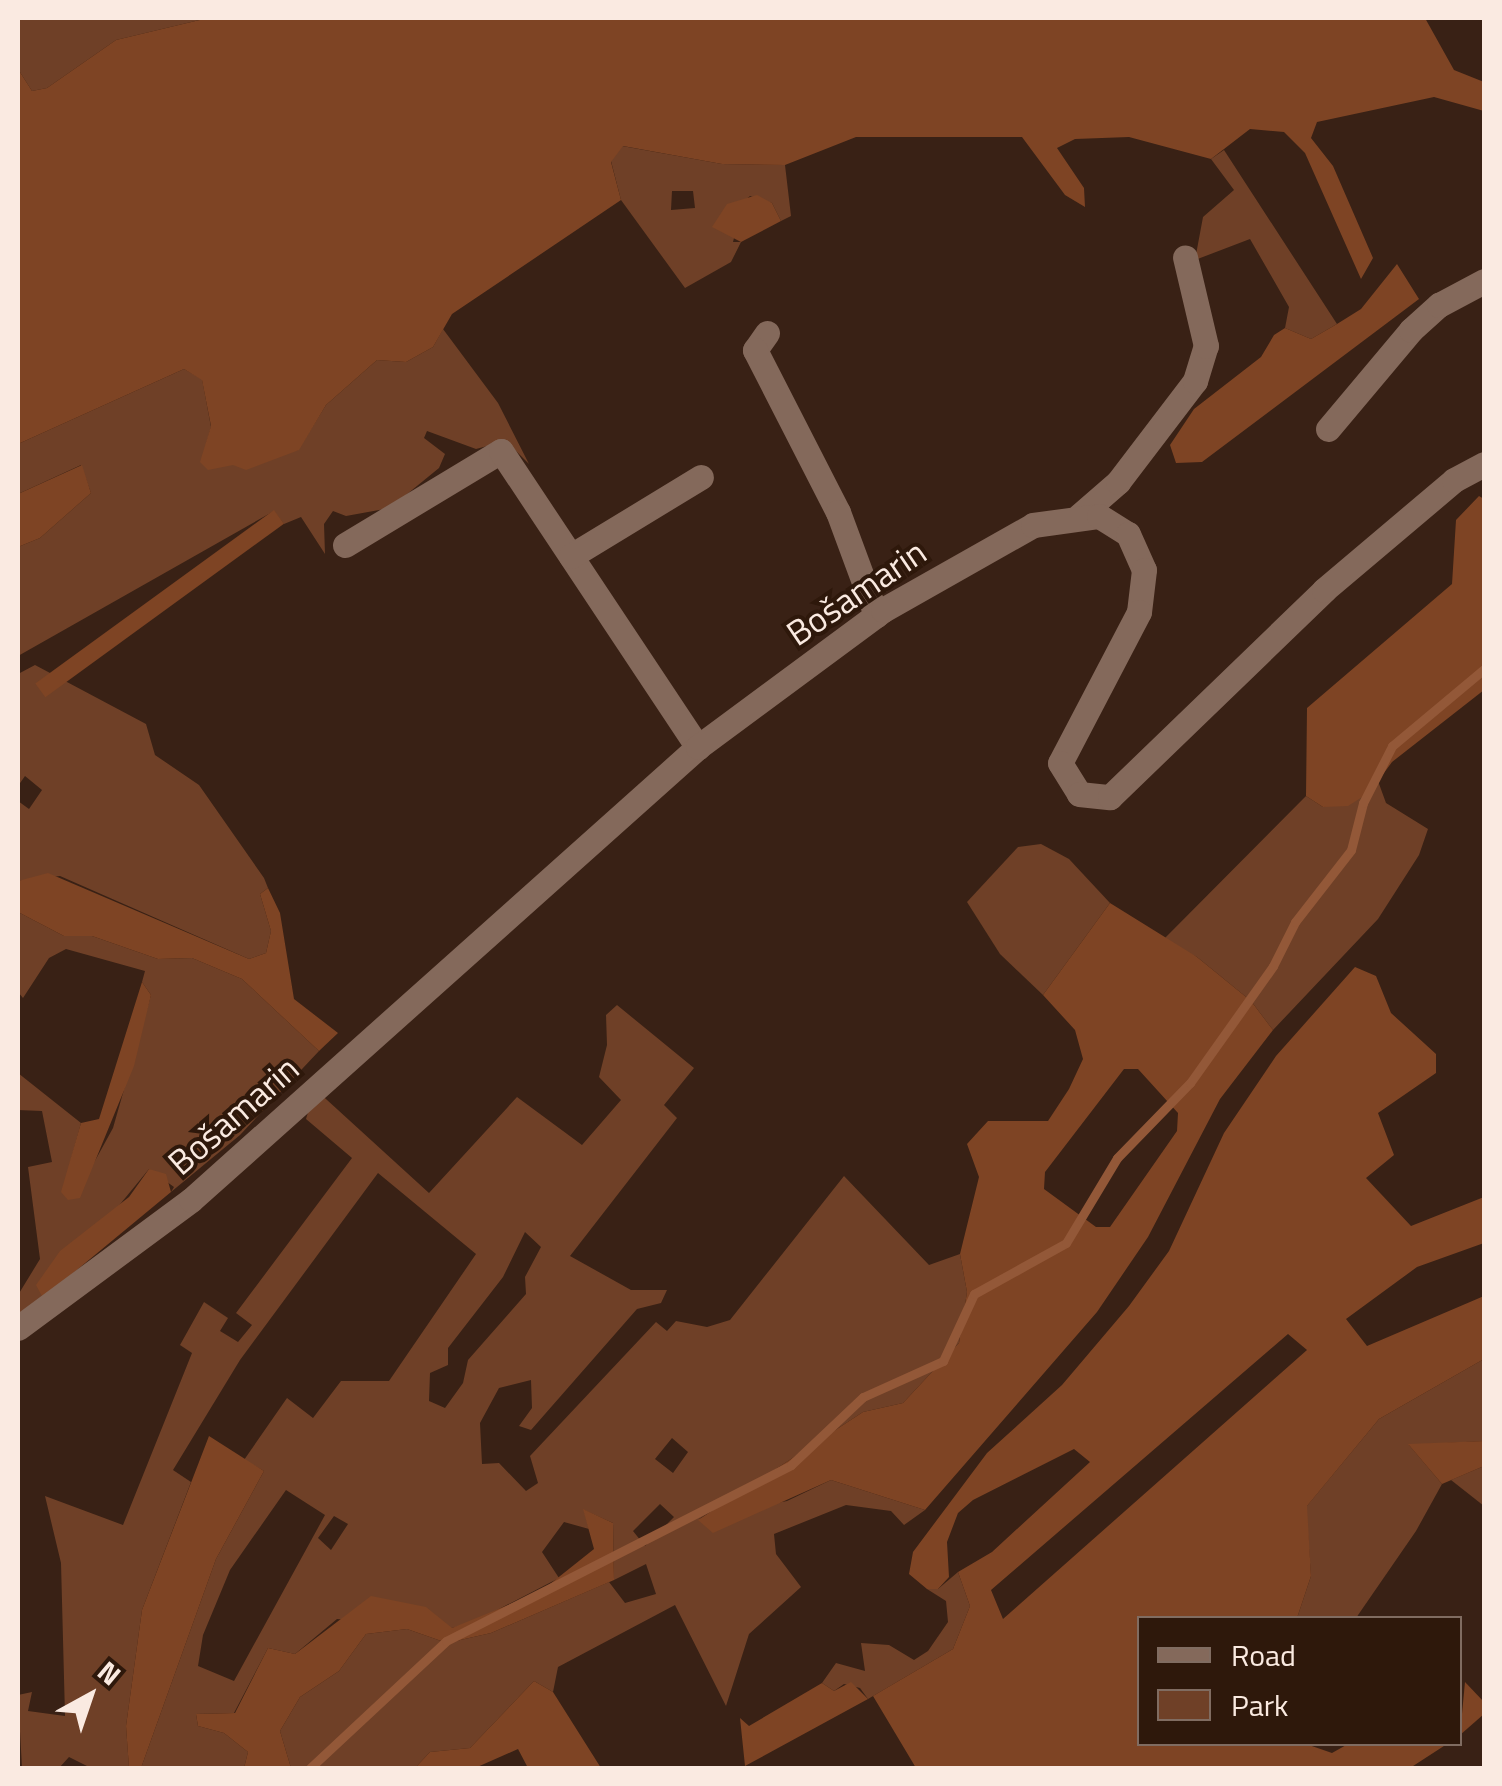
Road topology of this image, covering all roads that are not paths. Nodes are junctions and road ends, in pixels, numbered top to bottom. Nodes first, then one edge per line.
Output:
1 (1185, 256) dead end
2 (1484, 282) edge
3 (767, 333) dead end
4 (1328, 429) dead end
5 (1484, 464) edge
6 (701, 478) dead end
7 (1079, 516) junction
8 (345, 544) dead end
9 (572, 556) junction
10 (876, 615) junction
11 (698, 747) junction
12 (18, 1328) edge

1 - 7 street
2 - 4 street
3 - 10 street
5 - 7 street
6 - 9 street
7 - 10 street, Bošamarin
8 - 9 street
9 - 11 street
10 - 11 street, Bošamarin
11 - 12 street, Bošamarin

